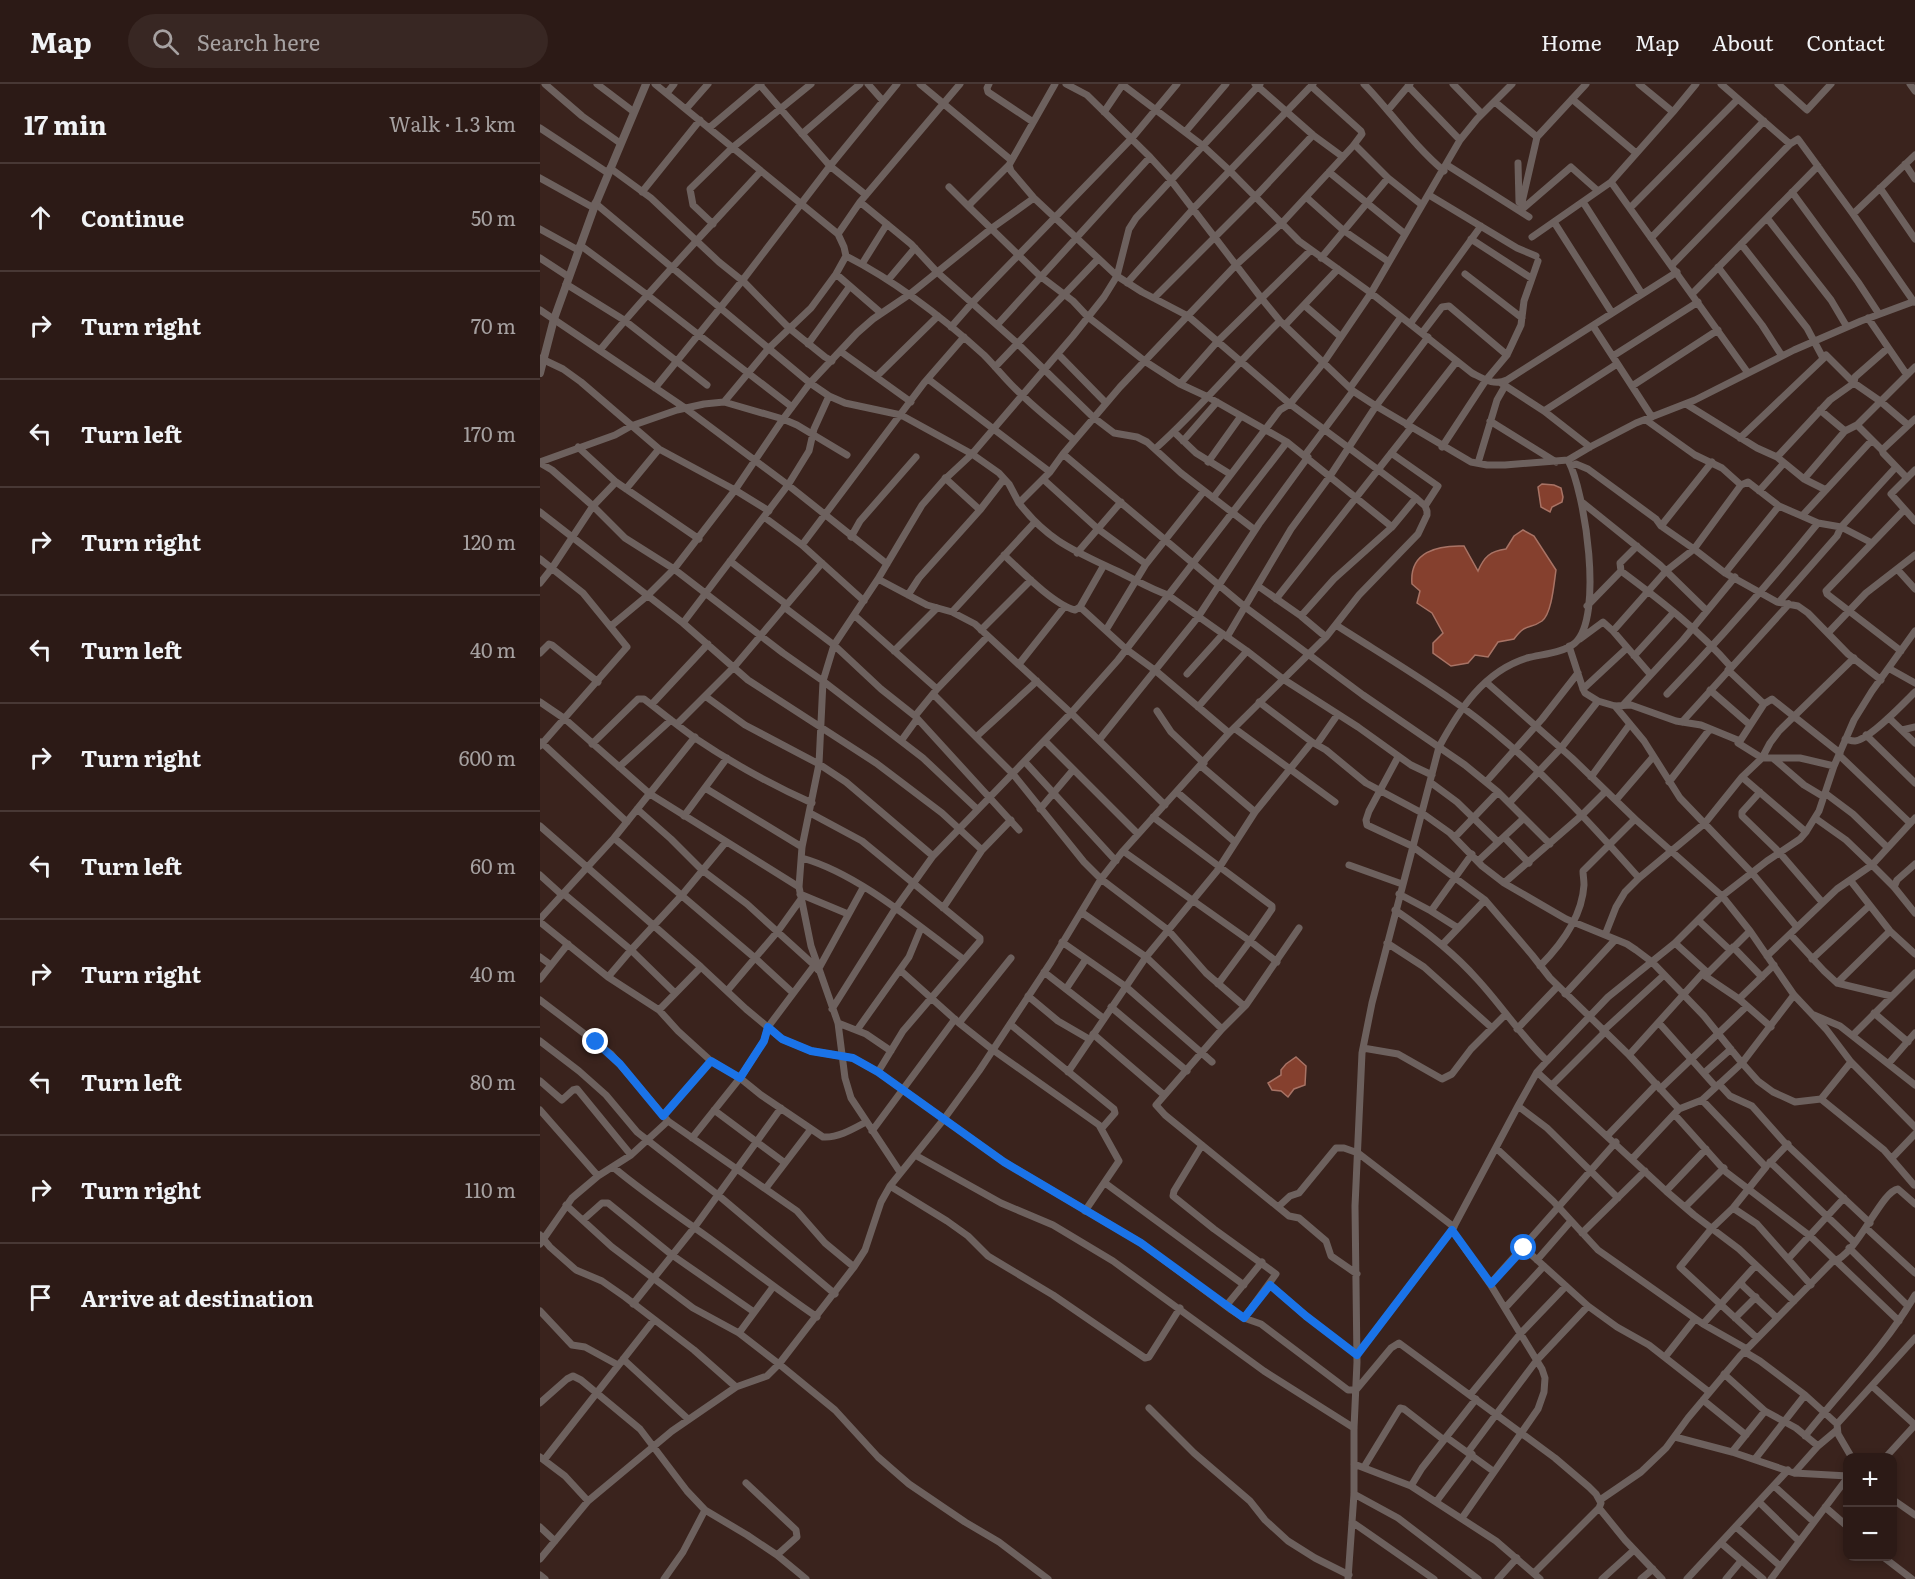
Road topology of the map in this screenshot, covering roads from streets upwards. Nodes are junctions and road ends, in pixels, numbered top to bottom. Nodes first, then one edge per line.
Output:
1 (545, 84) edge
2 (597, 84) edge
3 (656, 84) edge
4 (674, 84) edge
5 (708, 84) edge
6 (760, 84) edge
7 (812, 84) edge
8 (860, 84) edge
9 (868, 84) edge
10 (897, 84) edge
11 (920, 84) edge
12 (960, 84) edge
13 (989, 84) edge
14 (1055, 84) edge
15 (1066, 84) edge
16 (1123, 84) edge
17 (1177, 84) edge
18 (1226, 84) edge
19 (1364, 84) edge
20 (1453, 84) edge
21 (1511, 84) edge
22 (1586, 84) edge
23 (1639, 84) edge
24 (1696, 84) edge
25 (1721, 84) edge
26 (1778, 84) edge
27 (1830, 84) edge
28 (1910, 84) edge
29 (644, 85) edge
30 (1258, 85) edge
31 (1312, 85) edge
32 (1409, 85) edge
33 (1915, 91) edge
34 (666, 93) junction
35 (1572, 99) junction
36 (1738, 99) junction
37 (883, 101) junction
38 (1495, 102) junction
39 (943, 104) junction
40 (686, 109) junction
41 (780, 109) junction
42 (1156, 109) junction
43 (1388, 110) junction
44 (1286, 111) junction
45 (634, 112) junction
46 (1104, 112) junction
47 (1673, 112) junction
48 (1482, 114) junction
49 (700, 120) junction
50 (1764, 121) junction
51 (1033, 122) junction
52 (540, 128) edge
53 (709, 128) junction
54 (1186, 131) junction
55 (802, 134) junction
56 (1313, 135) junction
57 (1536, 137) junction
58 (1131, 138) junction
59 (1460, 140) junction
60 (620, 143) junction
61 (1790, 144) junction
62 (1202, 145) junction
63 (1353, 146) junction
64 (732, 148) junction
65 (1636, 153) junction
66 (1915, 155) edge
67 (1150, 157) junction
68 (1343, 157) junction
69 (1010, 162) junction
70 (1518, 163) dead end
71 (1905, 164) junction
72 (830, 166) junction
73 (1818, 166) junction
74 (1571, 167) junction
75 (1446, 168) junction
76 (609, 170) junction
77 (1229, 170) junction
78 (761, 171) junction
79 (1329, 172) junction
80 (540, 178) edge
81 (1388, 178) junction
82 (1170, 179) junction
83 (1915, 179) edge
84 (1611, 182) junction
85 (949, 187) dead end
86 (1880, 188) junction
87 (1598, 191) junction
88 (642, 192) junction
89 (1792, 192) junction
90 (866, 195) junction
91 (1429, 195) junction
92 (1255, 197) junction
93 (1306, 197) junction
94 (1034, 198) junction
95 (1529, 200) dead end
96 (860, 202) junction
97 (1582, 202) junction
98 (801, 203) junction
99 (1367, 203) junction
100 (595, 205) junction
101 (1422, 205) junction
102 (970, 208) junction
103 (1630, 208) junction
104 (1193, 209) junction
105 (1520, 210) junction
106 (1853, 214) junction
107 (1529, 217) dead end
108 (1056, 218) junction
109 (1767, 218) junction
110 (1554, 222) junction
111 (713, 224) junction
112 (887, 224) junction
113 (1281, 224) junction
114 (1481, 226) junction
115 (992, 228) junction
116 (540, 229) edge
117 (1343, 230) junction
118 (838, 234) junction
119 (1405, 234) junction
120 (1214, 237) junction
121 (1532, 237) dead end
122 (1076, 238) junction
123 (1652, 238) junction
124 (1471, 239) junction
125 (1915, 239) edge
126 (698, 241) junction
127 (1741, 243) junction
128 (579, 248) junction
129 (915, 248) junction
130 (1311, 250) junction
131 (1020, 255) junction
132 (846, 256) junction
133 (540, 258) edge
134 (1321, 258) junction
135 (1098, 259) junction
136 (1389, 262) junction
137 (862, 264) junction
138 (1236, 265) junction
139 (673, 266) junction
140 (1718, 267) junction
141 (1338, 269) junction
142 (1674, 269) junction
143 (937, 272) junction
144 (836, 274) junction
145 (1465, 274) dead end
146 (1040, 276) junction
147 (1117, 276) junction
148 (1531, 278) junction
149 (888, 280) junction
150 (567, 281) junction
151 (742, 281) junction
152 (1127, 283) junction
153 (850, 286) junction
154 (1064, 293) junction
155 (1371, 293) junction
156 (646, 294) junction
157 (910, 294) junction
158 (1642, 294) junction
159 (1692, 294) junction
160 (1154, 297) junction
161 (1262, 299) junction
162 (1698, 302) junction
163 (1914, 302) edge
164 (972, 303) junction
165 (1304, 305) junction
166 (720, 308) junction
167 (540, 310) edge
168 (881, 313) junction
169 (1612, 313) junction
170 (1879, 314) junction
171 (938, 316) junction
172 (1188, 316) junction
173 (1088, 317) junction
174 (1401, 317) junction
175 (1522, 318) junction
176 (1868, 318) junction
177 (554, 319) junction
178 (624, 320) junction
179 (1283, 323) junction
180 (1410, 324) junction
181 (997, 325) junction
182 (1593, 326) junction
183 (951, 327) junction
184 (1848, 327) junction
185 (789, 328) junction
186 (1718, 330) junction
187 (698, 334) junction
188 (1425, 335) junction
189 (1341, 337) junction
190 (964, 338) junction
191 (1815, 341) junction
192 (1217, 342) junction
193 (1017, 343) junction
194 (808, 344) junction
195 (769, 348) junction
196 (1888, 348) junction
197 (600, 350) junction
198 (840, 351) junction
199 (1058, 354) junction
200 (1507, 355) junction
201 (1827, 355) junction
202 (1612, 356) junction
203 (1782, 356) junction
204 (542, 358) edge
205 (676, 361) junction
206 (832, 361) junction
207 (1239, 361) junction
208 (1457, 361) junction
209 (1146, 362) junction
210 (1324, 362) junction
211 (1617, 364) junction
212 (995, 367) junction
213 (1915, 367) edge
214 (1045, 369) junction
215 (540, 373) edge
216 (1748, 373) junction
217 (748, 374) junction
218 (1907, 375) junction
219 (877, 376) junction
220 (928, 380) junction
221 (1486, 380) junction
222 (810, 383) junction
223 (1854, 383) junction
224 (1180, 384) junction
225 (707, 385) dead end
226 (1503, 385) junction
227 (1632, 386) junction
228 (655, 388) junction
229 (1352, 389) junction
230 (1021, 395) junction
231 (829, 396) junction
232 (1208, 397) junction
233 (1880, 401) junction
234 (724, 402) junction
235 (911, 402) junction
236 (1217, 402) junction
237 (1106, 403) junction
238 (1290, 404) junction
239 (1686, 404) junction
240 (1376, 406) junction
241 (684, 408) junction
242 (792, 408) junction
243 (1820, 410) junction
244 (1544, 411) junction
245 (901, 416) junction
246 (1241, 416) junction
247 (1093, 417) junction
248 (1649, 418) junction
249 (783, 419) junction
250 (1915, 419) edge
251 (1490, 421) junction
252 (1857, 425) junction
253 (1908, 425) junction
254 (631, 426) junction
255 (1409, 427) junction
256 (992, 429) junction
257 (1324, 429) junction
258 (1265, 430) junction
259 (1845, 431) junction
260 (1174, 432) junction
261 (813, 434) junction
262 (1740, 438) junction
263 (1074, 440) junction
264 (1872, 440) junction
265 (1183, 441) junction
266 (1287, 442) junction
267 (578, 447) junction
268 (1442, 447) junction
269 (1590, 447) junction
270 (1348, 448) junction
271 (1155, 449) junction
272 (659, 450) junction
273 (1882, 450) junction
274 (1390, 453) junction
275 (972, 454) junction
276 (1063, 454) junction
277 (847, 455) dead end
278 (1306, 456) junction
279 (1777, 457) junction
280 (916, 458) dead end
281 (754, 460) junction
282 (540, 462) edge
283 (1208, 462) junction
284 (1556, 462) junction
285 (1712, 462) junction
286 (1478, 463) junction
287 (1569, 463) junction
288 (1784, 464) junction
289 (1896, 466) junction
290 (1377, 469) junction
291 (1915, 470) edge
292 (1050, 472) junction
293 (1230, 474) junction
294 (1330, 476) junction
295 (1906, 477) junction
296 (945, 478) junction
297 (1004, 479) junction
298 (1043, 479) junction
299 (1804, 479) junction
300 (616, 482) junction
301 (788, 485) junction
302 (1741, 485) junction
303 (626, 489) junction
304 (735, 490) junction
305 (1826, 490) junction
306 (1204, 491) junction
307 (1759, 491) junction
308 (1213, 498) junction
309 (1358, 498) junction
310 (1416, 498) junction
311 (1019, 502) junction
312 (1121, 502) junction
313 (1583, 503) junction
314 (593, 506) junction
315 (1425, 506) junction
316 (1779, 506) junction
317 (980, 510) junction
318 (1904, 510) junction
319 (540, 512) edge
320 (1232, 513) junction
321 (767, 514) junction
322 (825, 515) junction
323 (1802, 516) junction
324 (1915, 521) edge
325 (1034, 523) junction
326 (1818, 523) junction
327 (1661, 526) junction
328 (1392, 527) junction
329 (1841, 527) junction
330 (1098, 529) junction
331 (1255, 530) junction
332 (572, 536) junction
333 (851, 537) junction
334 (699, 539) junction
335 (1165, 539) junction
336 (1872, 543) junction
337 (802, 545) junction
338 (1637, 546) junction
339 (1694, 549) junction
340 (1077, 553) junction
341 (1004, 555) junction
342 (1915, 555) edge
343 (540, 560) edge
344 (730, 561) junction
345 (1192, 562) junction
346 (822, 563) junction
347 (887, 564) junction
348 (1146, 564) junction
349 (1104, 565) junction
350 (552, 568) junction
351 (674, 569) junction
352 (1897, 569) junction
353 (1621, 571) junction
354 (1666, 571) junction
355 (1725, 573) junction
356 (1735, 577) junction
357 (878, 579) junction
358 (1031, 580) junction
359 (1136, 580) junction
360 (540, 583) edge
361 (1219, 585) junction
362 (1258, 585) junction
363 (1915, 589) edge
364 (1649, 592) junction
365 (707, 593) junction
366 (1761, 593) junction
367 (908, 595) junction
368 (1168, 595) junction
369 (647, 596) junction
370 (1276, 599) junction
371 (864, 601) junction
372 (1779, 602) junction
373 (1789, 604) junction
374 (785, 606) junction
375 (1065, 606) junction
376 (1587, 606) junction
377 (1080, 607) junction
378 (1245, 607) junction
379 (937, 608) junction
380 (1707, 611) junction
381 (1849, 611) junction
382 (952, 612) junction
383 (1674, 612) junction
384 (855, 616) junction
385 (1198, 616) junction
386 (1301, 616) junction
387 (683, 623) junction
388 (1336, 625) junction
389 (611, 627) junction
390 (1692, 628) junction
391 (981, 630) junction
392 (1106, 630) junction
393 (1613, 631) junction
394 (1915, 631) edge
395 (1828, 633) junction
396 (1225, 635) junction
397 (761, 636) junction
398 (988, 636) junction
399 (1326, 638) junction
400 (708, 644) junction
401 (1572, 644) junction
402 (834, 645) junction
403 (1713, 646) junction
404 (1627, 648) junction
405 (1126, 649) junction
406 (894, 651) junction
407 (1247, 651) junction
408 (1901, 651) junction
409 (540, 653) edge
410 (1308, 654) junction
411 (1634, 656) junction
412 (1854, 658) junction
413 (1019, 664) junction
414 (734, 667) junction
415 (1730, 669) junction
416 (1890, 669) junction
417 (1156, 671) junction
418 (1187, 674) dead end
419 (1578, 674) junction
420 (1650, 674) junction
421 (1283, 679) junction
422 (1881, 680) junction
423 (823, 681) junction
424 (1037, 681) junction
425 (598, 682) junction
426 (1486, 682) junction
427 (1915, 683) edge
428 (1583, 689) junction
429 (1710, 690) junction
430 (935, 692) junction
431 (1915, 692) edge
432 (1667, 694) dead end
433 (705, 696) junction
434 (1598, 701) junction
435 (540, 702) edge
436 (1260, 702) junction
437 (652, 704) junction
438 (1764, 704) junction
439 (1619, 705) junction
440 (1198, 706) junction
441 (1462, 708) junction
442 (1157, 711) dead end
443 (1071, 713) junction
444 (1338, 714) junction
445 (1794, 716) junction
446 (916, 717) junction
447 (565, 718) junction
448 (1889, 718) junction
449 (674, 722) junction
450 (1682, 722) junction
451 (1630, 724) junction
452 (1749, 724) junction
453 (1535, 725) junction
454 (822, 727) junction
455 (1915, 727) edge
456 (1710, 729) junction
457 (1902, 730) junction
458 (1232, 731) junction
459 (1866, 735) junction
460 (976, 736) junction
461 (694, 737) junction
462 (1845, 739) junction
463 (1099, 740) junction
464 (901, 741) junction
465 (1045, 741) junction
466 (1740, 741) junction
467 (1314, 743) junction
468 (1915, 743) edge
469 (541, 744) edge
470 (592, 744) junction
471 (1439, 747) junction
472 (1561, 748) junction
473 (1514, 750) junction
474 (1839, 754) junction
475 (1398, 757) junction
476 (1653, 757) junction
477 (727, 758) junction
478 (1762, 758) junction
479 (1773, 758) junction
480 (1025, 762) junction
481 (819, 764) junction
482 (1203, 765) junction
483 (1834, 766) junction
484 (619, 767) junction
485 (1289, 769) junction
486 (1073, 770) junction
487 (1539, 772) junction
488 (1013, 774) junction
489 (1591, 777) junction
490 (1742, 777) junction
491 (1431, 779) junction
492 (1486, 782) junction
493 (1669, 782) junction
494 (1915, 783) edge
495 (705, 788) junction
496 (1606, 790) junction
497 (1177, 792) junction
498 (1380, 792) junction
499 (1498, 792) junction
500 (1760, 792) junction
501 (1053, 793) junction
502 (650, 794) junction
503 (1825, 795) junction
504 (990, 796) junction
505 (1616, 800) junction
506 (1335, 802) dead end
507 (812, 803) junction
508 (1509, 803) junction
509 (1165, 805) junction
510 (977, 808) junction
511 (637, 809) junction
512 (1040, 809) junction
513 (1255, 812) junction
514 (810, 813) junction
515 (1422, 813) junction
516 (684, 816) junction
517 (1581, 816) junction
518 (1153, 817) junction
519 (1474, 817) junction
520 (1524, 818) junction
521 (1815, 818) junction
522 (1635, 819) junction
523 (1011, 820) junction
524 (1913, 820) edge
525 (627, 822) junction
526 (1705, 823) junction
527 (540, 826) edge
528 (958, 829) junction
529 (1019, 830) dead end
530 (1806, 832) junction
531 (1138, 834) junction
532 (1455, 837) junction
533 (614, 838) junction
534 (1501, 840) junction
535 (726, 842) junction
536 (1235, 842) junction
537 (1550, 844) junction
538 (1610, 844) junction
539 (1412, 846) junction
540 (802, 847) junction
541 (1887, 848) junction
542 (982, 850) junction
543 (1123, 851) junction
544 (1673, 851) junction
545 (1779, 852) junction
546 (933, 856) junction
547 (1475, 857) junction
548 (802, 858) junction
549 (1116, 861) junction
550 (1529, 863) junction
551 (1915, 864) edge
552 (1348, 865) dead end
553 (1872, 865) junction
554 (587, 867) junction
555 (1220, 867) junction
556 (702, 870) junction
557 (1752, 873) junction
558 (540, 874) edge
559 (1454, 877) junction
560 (1639, 878) junction
561 (1101, 879) junction
562 (1850, 880) junction
563 (913, 883) junction
564 (1504, 883) junction
565 (1402, 884) junction
566 (1894, 887) junction
567 (863, 888) junction
568 (563, 894) junction
569 (800, 894) junction
570 (1399, 894) junction
571 (682, 896) junction
572 (1722, 896) junction
573 (1194, 900) junction
574 (1485, 900) junction
575 (1822, 902) junction
576 (1869, 906) junction
577 (943, 908) junction
578 (895, 909) junction
579 (1395, 910) junction
580 (1431, 910) junction
581 (1081, 912) junction
582 (1915, 913) edge
583 (848, 914) junction
584 (1698, 920) junction
585 (540, 921) edge
586 (1573, 922) junction
587 (654, 925) junction
588 (1797, 927) junction
589 (921, 928) junction
590 (1299, 928) dead end
591 (1458, 928) junction
592 (1168, 930) junction
593 (778, 931) junction
594 (1750, 931) junction
595 (1890, 931) junction
596 (1790, 934) junction
597 (1605, 935) junction
598 (1616, 940) junction
599 (1250, 941) junction
600 (1062, 942) junction
601 (1387, 943) junction
602 (1675, 943) junction
603 (568, 944) junction
604 (1443, 944) junction
605 (1731, 949) junction
606 (631, 950) junction
607 (1915, 954) edge
608 (1767, 956) junction
609 (540, 957) edge
610 (1146, 957) junction
611 (755, 958) junction
612 (1011, 958) dead end
613 (963, 959) junction
614 (1086, 959) junction
615 (1812, 959) junction
616 (1276, 962) junction
617 (1652, 962) junction
618 (551, 965) junction
619 (1774, 965) junction
620 (816, 966) junction
621 (1540, 966) junction
622 (701, 967) junction
623 (900, 970) junction
624 (1044, 972) junction
625 (1915, 973) edge
626 (1707, 974) junction
627 (1664, 975) junction
628 (608, 977) junction
629 (1762, 977) junction
630 (540, 979) edge
631 (1837, 983) junction
632 (1218, 984) junction
633 (1125, 986) junction
634 (1558, 986) junction
635 (1066, 989) junction
636 (727, 991) junction
637 (675, 993) junction
638 (793, 993) junction
639 (1565, 994) junction
640 (1683, 994) junction
641 (1794, 995) junction
642 (1028, 996) junction
643 (1891, 996) junction
644 (931, 997) junction
645 (1739, 999) junction
646 (540, 1000) edge
647 (1244, 1006) junction
648 (1746, 1006) junction
649 (1111, 1007) junction
650 (832, 1009) junction
651 (658, 1010) junction
652 (1874, 1013) junction
653 (1506, 1014) junction
654 (1812, 1014) junction
655 (1588, 1016) junction
656 (1103, 1018) junction
657 (957, 1021) junction
658 (838, 1023) junction
659 (1659, 1023) junction
660 (1010, 1024) junction
661 (768, 1027) junction
662 (1771, 1027) junction
663 (1222, 1029) junction
664 (1492, 1029) junction
665 (1517, 1029) junction
666 (857, 1030) junction
667 (1604, 1031) junction
668 (1719, 1033) junction
669 (1915, 1033) edge
670 (1852, 1035) junction
671 (1091, 1037) junction
672 (540, 1041) edge
673 (1908, 1042) junction
674 (1363, 1048) junction
675 (1731, 1049) junction
676 (993, 1050) junction
677 (891, 1051) junction
678 (1202, 1054) junction
679 (1629, 1055) junction
680 (842, 1058) junction
681 (1692, 1058) junction
682 (711, 1061) junction
683 (1546, 1061) junction
684 (1212, 1062) dead end
685 (1851, 1062) junction
686 (1742, 1063) junction
687 (1888, 1064) junction
688 (1187, 1071) junction
689 (878, 1072) junction
690 (1068, 1072) junction
691 (1537, 1072) junction
692 (1704, 1072) junction
693 (740, 1078) junction
694 (540, 1082) edge
695 (1552, 1085) junction
696 (1718, 1085) junction
697 (1915, 1085) edge
698 (1659, 1087) junction
699 (903, 1089) junction
700 (1164, 1095) junction
701 (1821, 1099) junction
702 (1702, 1100) junction
703 (1518, 1106) junction
704 (781, 1108) junction
705 (540, 1110) edge
706 (714, 1110) junction
707 (1677, 1112) junction
708 (665, 1119) junction
709 (944, 1119) junction
710 (866, 1122) junction
711 (1915, 1127) edge
712 (1102, 1128) junction
713 (811, 1129) junction
714 (872, 1131) junction
715 (1915, 1134) edge
716 (1608, 1135) junction
717 (692, 1138) junction
718 (648, 1141) junction
719 (757, 1142) junction
720 (1616, 1142) junction
721 (1788, 1144) junction
722 (1202, 1145) junction
723 (1496, 1148) junction
724 (1706, 1149) junction
725 (1358, 1153) junction
726 (631, 1155) junction
727 (915, 1155) junction
728 (1633, 1158) junction
729 (1892, 1158) junction
730 (785, 1163) junction
731 (1768, 1165) junction
732 (613, 1167) junction
733 (737, 1168) junction
734 (1724, 1168) junction
735 (1591, 1170) junction
736 (1645, 1171) junction
737 (900, 1172) junction
738 (598, 1176) junction
739 (1105, 1183) junction
740 (1914, 1184) edge
741 (890, 1186) junction
742 (766, 1188) junction
743 (1749, 1189) junction
744 (1666, 1191) junction
745 (718, 1195) junction
746 (1905, 1195) junction
747 (1618, 1197) junction
748 (1844, 1198) junction
749 (1915, 1204) edge
750 (566, 1205) junction
751 (1278, 1207) junction
752 (1558, 1207) junction
753 (1685, 1208) junction
754 (1733, 1208) junction
755 (1085, 1211) junction
756 (1826, 1216) junction
757 (583, 1220) junction
758 (1571, 1221) junction
759 (1868, 1226) junction
760 (694, 1228) junction
761 (1453, 1228) junction
762 (1712, 1228) junction
763 (1582, 1233) junction
764 (1810, 1236) junction
765 (541, 1240) edge
766 (1852, 1245) junction
767 (1524, 1248) junction
768 (672, 1255) junction
769 (1788, 1259) junction
770 (1537, 1260) junction
771 (1837, 1260) junction
772 (1262, 1262) junction
773 (1756, 1265) junction
774 (1544, 1266) junction
775 (854, 1268) junction
776 (1915, 1273) edge
777 (1357, 1274) junction
778 (654, 1278) junction
779 (1741, 1282) junction
780 (1491, 1284) junction
781 (1244, 1285) junction
782 (1270, 1285) junction
783 (1811, 1285) junction
784 (1566, 1286) junction
785 (772, 1287) junction
786 (835, 1294) junction
787 (1915, 1295) edge
788 (1756, 1297) junction
789 (1794, 1301) junction
790 (633, 1304) junction
791 (1720, 1305) junction
792 (1226, 1306) junction
793 (1588, 1306) junction
794 (1911, 1306) edge
795 (1180, 1308) junction
796 (1505, 1308) junction
797 (540, 1311) edge
798 (754, 1312) junction
799 (818, 1317) junction
800 (1244, 1318) junction
801 (1735, 1318) junction
802 (1778, 1318) junction
803 (1695, 1319) junction
804 (654, 1320) junction
805 (1899, 1321) junction
806 (1703, 1324) junction
807 (739, 1333) junction
808 (1521, 1333) junction
809 (1757, 1338) junction
810 (1915, 1338) edge
811 (1746, 1351) junction
812 (1357, 1355) junction
813 (1665, 1357) junction
814 (1537, 1360) junction
815 (621, 1362) junction
816 (779, 1364) junction
817 (1724, 1374) junction
818 (1872, 1386) junction
819 (736, 1387) junction
820 (1356, 1390) junction
821 (1709, 1392) junction
822 (597, 1393) junction
823 (1805, 1395) junction
824 (1473, 1397) junction
825 (1703, 1400) junction
826 (540, 1403) edge
827 (1149, 1408) dead end
828 (1765, 1411) junction
829 (1824, 1411) junction
830 (1497, 1415) junction
831 (688, 1419) junction
832 (1783, 1422) junction
833 (1915, 1425) edge
834 (1837, 1427) junction
835 (1354, 1428) junction
836 (1521, 1433) junction
837 (1746, 1434) junction
838 (1805, 1436) junction
839 (1674, 1437) junction
840 (1445, 1438) junction
841 (654, 1446) junction
842 (1818, 1446) junction
843 (1732, 1452) junction
844 (1470, 1453) junction
845 (1850, 1453) edge
846 (1890, 1453) edge
847 (542, 1458) edge
848 (1755, 1459) junction
849 (1354, 1464) junction
850 (1364, 1467) junction
851 (1493, 1471) junction
852 (1791, 1472) junction
853 (1843, 1477) edge
854 (746, 1483) dead end
855 (1843, 1484) edge
856 (1411, 1486) junction
857 (1774, 1486) junction
858 (1354, 1494) junction
859 (1600, 1500) junction
860 (588, 1501) junction
861 (1437, 1502) junction
862 (1759, 1502) junction
863 (1897, 1502) edge
864 (1826, 1507) junction
865 (1599, 1508) junction
866 (705, 1510) junction
867 (1915, 1515) edge
868 (1462, 1518) junction
869 (1352, 1522) junction
870 (1814, 1522) junction
871 (1843, 1522) edge
872 (540, 1527) edge
873 (1736, 1527) junction
874 (1799, 1541) junction
875 (555, 1542) junction
876 (1721, 1543) junction
877 (1634, 1550) junction
878 (777, 1555) junction
879 (1517, 1558) junction
880 (540, 1559) edge
881 (1741, 1561) junction
882 (1887, 1561) edge
883 (1780, 1566) junction
884 (1653, 1569) junction
885 (540, 1575) edge
886 (1348, 1577) edge
887 (1537, 1577) edge
888 (544, 1579) edge
889 (664, 1579) edge
890 (806, 1579) edge
891 (1048, 1579) edge
892 (1434, 1579) edge
893 (1478, 1579) edge
894 (1498, 1579) edge
895 (1602, 1579) edge
896 (1641, 1579) edge
897 (1662, 1579) edge
898 (1687, 1579) edge
899 (1726, 1579) edge
900 (1763, 1579) edge
901 (1771, 1579) edge
902 (1912, 1579) edge

1 - 60 street
2 - 45 street
3 - 34 street
4 - 34 street
5 - 40 street
6 - 41 street
6 - 53 street
7 - 41 street
8 - 55 street
9 - 37 street
10 - 37 street
11 - 39 street
12 - 39 street
13 - 51 street
14 - 51 street
15 - 46 street
16 - 42 street
16 - 46 street
17 - 42 street
18 - 54 street
19 - 43 street
20 - 48 street
21 - 38 street
22 - 35 street
23 - 47 street
24 - 47 street
25 - 36 street
26 - 27 street
28 - 33 street
29 - 45 street
30 - 44 street
30 - 62 street
31 - 44 street
31 - 63 street
32 - 43 street
32 - 59 street
34 - 40 street
35 - 57 street
35 - 65 street
36 - 50 street
36 - 103 street
37 - 72 street
38 - 48 street
38 - 57 street
39 - 69 street
39 - 90 street
40 - 49 street
41 - 55 street
41 - 64 street
42 - 54 street
42 - 58 street
43 - 75 street
44 - 56 street
44 - 77 street
45 - 60 street
46 - 58 street
47 - 65 street
48 - 59 street
49 - 53 street
49 - 88 street
50 - 61 street
50 - 123 street
51 - 69 street
52 - 76 street
53 - 64 street
54 - 62 street
55 - 72 street
56 - 68 street
56 - 92 street
57 - 105 street
58 - 67 street
58 - 108 street
59 - 75 street
60 - 76 street
61 - 73 street
61 - 142 street
62 - 77 street
62 - 82 street
63 - 68 street
63 - 81 street
64 - 78 street
64 - 111 street
65 - 84 street
66 - 71 street
67 - 82 street
67 - 122 street
68 - 79 street
69 - 94 street
69 - 102 street
70 - 105 street
71 - 83 street
71 - 86 street
72 - 90 street
72 - 98 street
73 - 89 street
73 - 106 street
74 - 87 street
74 - 95 street
74 - 105 street
75 - 91 street
75 - 105 street
76 - 88 street
76 - 100 street
77 - 92 street
77 - 104 street
78 - 98 street
78 - 111 street
79 - 93 street
79 - 99 street
80 - 100 street
81 - 99 street
81 - 101 street
82 - 104 street
82 - 147 street
84 - 87 street
84 - 103 street
85 - 102 street
86 - 106 street
86 - 125 street
87 - 97 street
88 - 126 street
89 - 109 street
89 - 170 street
90 - 96 street
91 - 101 street
91 - 114 street
92 - 113 street
92 - 120 street
93 - 113 street
93 - 117 street
94 - 108 street
94 - 115 street
96 - 112 street
96 - 118 street
97 - 110 street
97 - 158 street
98 - 118 street
98 - 151 street
99 - 117 street
99 - 119 street
100 - 128 street
100 - 139 street
101 - 119 street
102 - 115 street
103 - 123 street
104 - 120 street
104 - 152 street
105 - 107 street
106 - 163 street
108 - 122 street
108 - 131 street
109 - 127 street
109 - 184 street
110 - 121 street
110 - 169 street
111 - 126 street
112 - 129 street
112 - 137 street
113 - 130 street
113 - 138 street
114 - 124 street
114 - 148 street
115 - 131 street
115 - 143 street
116 - 128 street
117 - 134 street
117 - 136 street
118 - 132 street
119 - 136 street
120 - 138 street
120 - 160 street
122 - 135 street
122 - 146 street
123 - 142 street
124 - 148 street
124 - 180 street
126 - 139 street
126 - 151 street
127 - 140 street
127 - 191 street
128 - 150 street
128 - 156 street
129 - 143 street
129 - 149 street
130 - 134 street
130 - 161 street
131 - 146 street
131 - 164 street
132 - 137 street
132 - 144 street
133 - 150 street
134 - 141 street
135 - 147 street
135 - 154 street
136 - 155 street
137 - 149 street
138 - 161 street
138 - 172 street
139 - 156 street
139 - 166 street
140 - 159 street
140 - 203 street
141 - 155 street
141 - 165 street
142 - 158 street
142 - 159 street
143 - 157 street
143 - 164 street
144 - 153 street
144 - 185 street
145 - 175 street
146 - 154 street
146 - 181 street
147 - 152 street
147 - 173 street
148 - 175 street
149 - 157 street
150 - 177 street
150 - 178 street
151 - 166 street
151 - 185 street
152 - 160 street
153 - 168 street
153 - 194 street
154 - 173 street
154 - 193 street
155 - 174 street
155 - 189 street
156 - 178 street
156 - 187 street
157 - 168 street
157 - 171 street
158 - 169 street
159 - 162 street
160 - 172 street
161 - 179 street
161 - 192 street
162 - 186 street
162 - 202 street
163 - 170 street
164 - 181 street
164 - 183 street
165 - 179 street
165 - 189 street
166 - 187 street
166 - 195 street
167 - 177 street
168 - 198 street
169 - 182 street
170 - 176 street
171 - 183 street
171 - 219 street
172 - 192 street
172 - 209 street
173 - 199 street
173 - 209 street
174 - 180 street
174 - 229 street
175 - 200 street
176 - 184 street
176 - 196 street
177 - 197 street
177 - 204 street
178 - 197 street
178 - 205 street
179 - 207 street
179 - 210 street
180 - 188 street
181 - 193 street
182 - 202 street
182 - 226 street
183 - 190 street
184 - 191 street
185 - 194 street
185 - 195 street
186 - 216 street
186 - 227 street
187 - 205 street
187 - 217 street
188 - 200 street
188 - 208 street
188 - 240 street
189 - 210 street
190 - 212 street
190 - 220 street
191 - 201 street
191 - 203 street
192 - 207 street
192 - 224 street
193 - 212 street
193 - 214 street
194 - 206 street
195 - 217 street
195 - 222 street
196 - 218 street
196 - 223 street
197 - 228 street
198 - 206 street
198 - 219 street
199 - 214 street
199 - 237 street
200 - 221 street
201 - 223 street
201 - 262 street
202 - 211 street
203 - 216 street
204 - 215 street
204 - 254 street
205 - 225 street
205 - 228 street
206 - 222 street
207 - 232 street
207 - 238 street
208 - 221 street
208 - 255 street
209 - 224 street
209 - 237 street
210 - 229 street
210 - 238 street
211 - 227 street
211 - 244 street
212 - 230 street
213 - 218 street
214 - 230 street
214 - 247 street
216 - 239 street
217 - 234 street
217 - 242 street
218 - 233 street
219 - 235 street
220 - 235 street
220 - 256 street
221 - 226 street
221 - 268 street
222 - 231 street
222 - 242 street
223 - 233 street
223 - 243 street
224 - 232 street
226 - 244 street
226 - 251 street
227 - 248 street
228 - 241 street
229 - 240 street
229 - 257 street
230 - 256 street
230 - 263 street
231 - 245 street
231 - 261 street
232 - 236 street
232 - 260 street
233 - 252 street
233 - 253 street
234 - 241 street
234 - 249 street
235 - 245 street
236 - 246 street
236 - 265 street
237 - 247 street
238 - 257 street
238 - 258 street
239 - 248 street
239 - 262 street
240 - 255 street
240 - 270 street
241 - 254 street
241 - 281 street
242 - 249 street
243 - 259 street
243 - 279 street
244 - 269 street
245 - 275 street
245 - 322 street
246 - 258 street
246 - 283 street
247 - 263 street
247 - 271 street
248 - 269 street
248 - 285 street
249 - 261 street
249 - 281 street
250 - 253 street
251 - 284 street
251 - 286 street
252 - 259 street
252 - 264 street
253 - 273 street
254 - 267 street
254 - 272 street
255 - 268 street
255 - 274 street
256 - 275 street
256 - 292 street
257 - 270 street
257 - 278 street
258 - 266 street
258 - 293 street
259 - 299 street
260 - 265 street
260 - 271 street
261 - 277 street
261 - 301 street
262 - 279 street
263 - 276 street
264 - 273 street
264 - 305 street
265 - 283 street
266 - 278 street
266 - 320 street
267 - 282 street
267 - 300 street
268 - 286 street
269 - 287 street
270 - 290 street
270 - 294 street
271 - 306 street
272 - 303 street
272 - 304 street
273 - 289 street
274 - 290 street
274 - 315 street
275 - 296 street
275 - 297 street
276 - 292 street
276 - 312 street
278 - 294 street
278 - 331 street
279 - 288 street
280 - 333 street
281 - 301 street
281 - 304 street
282 - 314 street
283 - 293 street
284 - 286 street
284 - 287 street
285 - 302 street
285 - 327 street
287 - 313 street
287 - 327 street
288 - 299 street
288 - 307 street
289 - 295 street
289 - 329 street
290 - 309 street
290 - 310 street
291 - 295 street
292 - 298 street
293 - 308 street
294 - 309 street
294 - 362 street
295 - 318 street
296 - 317 street
296 - 347 street
297 - 311 street
297 - 317 street
298 - 311 street
298 - 330 street
299 - 305 street
300 - 303 street
300 - 314 street
301 - 321 street
301 - 322 street
302 - 307 street
302 - 339 street
303 - 334 street
304 - 321 street
304 - 334 street
305 - 323 street
306 - 308 street
306 - 335 street
307 - 316 street
308 - 320 street
309 - 328 street
309 - 370 street
310 - 315 street
310 - 328 street
311 - 325 street
312 - 330 street
312 - 335 street
313 - 338 street
313 - 376 street
314 - 332 street
314 - 351 street
315 - 388 street
316 - 323 street
316 - 355 street
317 - 367 street
318 - 324 street
318 - 336 street
319 - 332 street
320 - 331 street
320 - 345 street
321 - 337 street
321 - 344 street
322 - 333 street
322 - 337 street
323 - 326 street
325 - 340 street
325 - 341 street
326 - 329 street
326 - 366 street
327 - 339 street
328 - 386 street
329 - 336 street
329 - 372 street
330 - 340 street
330 - 348 street
331 - 361 street
332 - 350 street
332 - 369 street
333 - 347 street
334 - 351 street
335 - 345 street
335 - 348 street
336 - 381 street
337 - 346 street
338 - 353 street
338 - 354 street
339 - 354 street
339 - 355 street
340 - 349 street
341 - 358 street
341 - 382 street
342 - 352 street
343 - 350 street
344 - 365 street
344 - 374 street
345 - 361 street
345 - 368 street
346 - 371 street
346 - 374 street
347 - 357 street
348 - 359 street
349 - 359 street
349 - 377 street
350 - 360 street
350 - 389 street
351 - 365 street
351 - 369 street
352 - 363 street
352 - 381 street
353 - 364 street
353 - 376 street
354 - 364 street
354 - 380 street
355 - 356 street
356 - 366 street
356 - 380 street
357 - 367 street
357 - 371 street
358 - 375 street
358 - 391 street
359 - 368 street
359 - 392 street
361 - 378 street
361 - 385 street
362 - 370 street
362 - 378 street
364 - 383 street
364 - 393 street
365 - 387 street
365 - 397 street
366 - 372 street
366 - 403 street
367 - 379 street
368 - 385 street
368 - 405 street
369 - 387 street
369 - 389 street
370 - 386 street
371 - 384 street
372 - 373 street
373 - 395 street
373 - 415 street
374 - 397 street
374 - 402 street
375 - 377 street
375 - 413 street
376 - 401 street
377 - 392 street
378 - 396 street
378 - 410 street
379 - 382 street
379 - 406 street
380 - 390 street
381 - 395 street
381 - 408 street
382 - 391 street
383 - 390 street
383 - 411 street
384 - 402 street
384 - 406 street
385 - 396 street
385 - 417 street
386 - 399 street
387 - 400 street
388 - 399 street
388 - 441 street
389 - 425 street
390 - 403 street
390 - 420 street
391 - 398 street
392 - 405 street
393 - 401 street
393 - 404 street
394 - 408 street
395 - 412 street
396 - 407 street
396 - 418 street
397 - 414 street
397 - 423 street
398 - 413 street
398 - 430 street
399 - 410 street
400 - 414 street
400 - 437 street
401 - 419 street
401 - 426 street
402 - 423 street
402 - 446 street
403 - 415 street
403 - 432 street
404 - 411 street
404 - 428 street
405 - 417 street
405 - 443 street
406 - 430 street
407 - 421 street
407 - 440 street
408 - 416 street
409 - 425 street
410 - 421 street
410 - 471 street
411 - 420 street
412 - 422 street
412 - 445 street
413 - 424 street
414 - 433 street
414 - 454 street
415 - 429 street
415 - 438 street
416 - 422 street
416 - 427 street
417 - 440 street
417 - 463 street
419 - 428 street
419 - 453 street
420 - 439 street
421 - 436 street
421 - 444 street
422 - 462 street
423 - 454 street
423 - 464 street
424 - 443 street
424 - 460 street
425 - 447 street
426 - 441 street
426 - 453 street
428 - 434 street
429 - 450 street
429 - 452 street
430 - 446 street
430 - 460 street
431 - 448 street
433 - 449 street
433 - 481 street
434 - 439 street
434 - 472 street
435 - 447 street
436 - 458 street
436 - 467 street
437 - 449 street
437 - 470 street
438 - 445 street
438 - 452 street
439 - 450 street
439 - 451 street
440 - 458 street
441 - 471 street
441 - 473 street
442 - 482 street
443 - 463 street
443 - 465 street
444 - 467 street
444 - 475 street
445 - 474 street
445 - 478 street
446 - 464 street
446 - 504 street
447 - 469 street
447 - 470 street
448 - 457 street
448 - 459 street
449 - 461 street
449 - 484 street
450 - 456 street
451 - 476 street
451 - 489 street
452 - 466 street
453 - 472 street
453 - 473 street
454 - 481 street
454 - 528 street
455 - 457 street
456 - 466 street
456 - 493 street
457 - 468 street
458 - 482 street
458 - 485 street
459 - 462 street
459 - 494 street
460 - 488 street
461 - 477 street
461 - 502 street
462 - 474 street
463 - 509 street
464 - 510 street
465 - 480 street
465 - 486 street
466 - 478 street
467 - 485 street
467 - 498 street
469 - 525 street
470 - 484 street
471 - 491 street
471 - 492 street
472 - 487 street
472 - 489 street
473 - 487 street
473 - 492 street
474 - 483 street
474 - 524 street
475 - 491 street
475 - 498 street
476 - 493 street
476 - 505 street
477 - 495 street
477 - 507 street
478 - 479 street
478 - 490 street
479 - 483 street
479 - 503 street
480 - 488 street
480 - 501 street
481 - 507 street
481 - 546 street
482 - 497 street
482 - 513 street
483 - 503 street
484 - 502 street
485 - 506 street
485 - 513 street
486 - 501 street
486 - 531 street
487 - 508 street
487 - 517 street
488 - 504 street
488 - 512 street
489 - 496 street
490 - 500 street
490 - 526 street
491 - 515 street
491 - 519 street
492 - 499 street
493 - 526 street
495 - 516 street
495 - 540 street
496 - 505 street
496 - 517 street
497 - 509 street
497 - 536 street
498 - 515 street
498 - 539 street
499 - 508 street
499 - 519 street
500 - 530 street
500 - 545 street
501 - 512 street
501 - 549 street
502 - 511 street
502 - 516 street
503 - 521 street
503 - 541 street
504 - 510 street
504 - 523 street
505 - 522 street
507 - 514 street
508 - 520 street
509 - 518 street
510 - 528 street
511 - 525 street
511 - 556 street
512 - 561 street
513 - 536 street
514 - 540 street
514 - 563 street
515 - 532 street
515 - 539 street
516 - 535 street
517 - 537 street
517 - 538 street
518 - 531 street
518 - 555 street
519 - 532 street
519 - 534 street
520 - 534 street
520 - 537 street
521 - 530 street
521 - 553 street
522 - 538 street
522 - 544 street
523 - 529 street
523 - 542 street
524 - 541 street
525 - 533 street
526 - 544 street
526 - 557 street
527 - 554 street
528 - 542 street
528 - 546 street
530 - 545 street
531 - 543 street
532 - 547 street
533 - 554 street
533 - 571 street
534 - 547 street
534 - 550 street
535 - 556 street
535 - 569 street
536 - 555 street
537 - 550 street
538 - 560 street
538 - 586 street
539 - 559 street
539 - 565 street
540 - 548 street
541 - 553 street
542 - 577 street
543 - 549 street
543 - 573 street
544 - 560 street
544 - 572 street
545 - 557 street
545 - 575 street
546 - 563 street
547 - 559 street
547 - 564 street
548 - 567 street
548 - 569 street
549 - 561 street
550 - 564 street
551 - 566 street
552 - 565 street
553 - 562 street
553 - 566 street
554 - 568 street
554 - 587 street
555 - 573 street
555 - 599 street
556 - 571 street
556 - 593 street
557 - 572 street
557 - 588 street
558 - 568 street
559 - 574 street
559 - 580 street
560 - 597 street
561 - 581 street
561 - 592 street
562 - 575 street
562 - 576 street
563 - 577 street
563 - 578 street
564 - 586 street
565 - 570 street
566 - 582 street
567 - 578 street
567 - 583 street
568 - 585 street
568 - 606 street
569 - 583 street
569 - 593 street
569 - 620 street
570 - 579 street
570 - 580 street
571 - 587 street
571 - 611 street
572 - 584 street
572 - 594 street
573 - 592 street
573 - 599 street
574 - 591 street
574 - 621 street
575 - 588 street
576 - 595 street
576 - 615 street
577 - 613 street
578 - 589 street
578 - 650 street
579 - 601 street
579 - 604 street
580 - 591 street
581 - 600 street
581 - 610 street
583 - 620 street
584 - 602 street
584 - 605 street
585 - 603 street
586 - 597 street
586 - 621 street
587 - 606 street
587 - 622 street
588 - 596 street
589 - 613 street
589 - 623 street
590 - 616 street
591 - 604 street
592 - 610 street
592 - 632 street
593 - 611 street
593 - 620 street
594 - 605 street
594 - 608 street
595 - 607 street
595 - 631 street
596 - 608 street
596 - 615 street
597 - 598 street
598 - 617 street
598 - 639 street
599 - 616 street
599 - 632 street
600 - 614 street
600 - 624 street
601 - 664 street
601 - 674 street
602 - 617 street
602 - 626 street
603 - 618 street
603 - 628 street
604 - 653 street
605 - 626 street
605 - 629 street
606 - 628 street
606 - 637 street
608 - 619 street
609 - 618 street
610 - 633 street
610 - 663 street
611 - 636 street
611 - 638 street
612 - 657 street
613 - 644 street
614 - 633 street
614 - 635 street
615 - 631 street
616 - 647 street
617 - 627 street
617 - 655 street
618 - 630 street
619 - 629 street
619 - 641 street
620 - 638 street
620 - 650 street
621 - 634 street
622 - 636 street
622 - 637 street
623 - 644 street
623 - 666 street
624 - 635 street
624 - 642 street
625 - 643 street
626 - 640 street
626 - 645 street
627 - 640 street
627 - 667 street
628 - 651 street
629 - 645 street
631 - 643 street
632 - 647 street
633 - 649 street
633 - 678 street
634 - 639 street
634 - 665 street
635 - 656 street
636 - 661 street
637 - 651 street
638 - 661 street
639 - 655 street
640 - 659 street
640 - 668 street
641 - 654 street
641 - 662 street
642 - 660 street
642 - 671 street
643 - 652 street
644 - 657 street
644 - 677 street
645 - 648 street
646 - 708 street
647 - 663 street
648 - 662 street
648 - 668 street
649 - 656 street
649 - 688 street
650 - 658 street
651 - 682 street
652 - 670 street
652 - 673 street
653 - 664 street
653 - 665 street
654 - 670 street
654 - 685 street
655 - 667 street
655 - 683 street
656 - 671 street
657 - 676 street
657 - 699 street
658 - 666 street
658 - 680 street
659 - 679 street
659 - 681 street
660 - 676 street
660 - 690 street
661 - 680 street
661 - 693 street
662 - 686 street
663 - 678 street
664 - 674 street
665 - 683 street
666 - 677 street
667 - 679 street
667 - 695 street
668 - 675 street
668 - 681 street
669 - 673 street
670 - 687 street
671 - 690 street
671 - 700 street
672 - 718 street
673 - 687 street
674 - 725 street
675 - 686 street
675 - 692 street
676 - 709 street
676 - 712 street
677 - 689 street
678 - 684 street
678 - 688 street
679 - 698 street
680 - 689 street
680 - 710 street
681 - 692 street
681 - 698 street
682 - 693 street
682 - 708 street
683 - 691 street
685 - 701 street
685 - 711 street
686 - 696 street
686 - 701 street
687 - 697 street
688 - 700 street
689 - 699 street
690 - 712 street
691 - 695 street
691 - 703 street
692 - 696 street
693 - 704 street
693 - 706 street
694 - 726 street
695 - 716 street
696 - 702 street
696 - 721 street
698 - 707 street
698 - 716 street
699 - 709 street
699 - 714 street
700 - 722 street
701 - 729 street
702 - 707 street
702 - 731 street
703 - 723 street
703 - 735 street
704 - 713 street
704 - 719 street
705 - 738 street
706 - 717 street
706 - 719 street
707 - 724 street
707 - 728 street
708 - 717 street
708 - 718 street
709 - 727 street
709 - 755 street
710 - 713 street
710 - 714 street
712 - 739 street
713 - 730 street
714 - 737 street
715 - 729 street
716 - 720 street
717 - 733 street
718 - 726 street
718 - 745 street
719 - 730 street
719 - 733 street
720 - 728 street
720 - 735 street
721 - 731 street
721 - 748 street
722 - 751 street
722 - 772 street
723 - 752 street
723 - 761 street
724 - 734 street
724 - 744 street
725 - 751 street
725 - 761 street
725 - 777 street
726 - 732 street
727 - 737 street
727 - 795 street
728 - 736 street
729 - 740 street
730 - 742 street
731 - 743 street
731 - 756 street
732 - 738 street
732 - 760 street
733 - 742 street
733 - 745 street
734 - 743 street
734 - 753 street
735 - 747 street
735 - 752 street
736 - 744 street
736 - 747 street
737 - 741 street
738 - 750 street
739 - 755 street
739 - 781 street
740 - 746 street
741 - 775 street
741 - 795 street
742 - 775 street
743 - 754 street
743 - 764 street
744 - 753 street
745 - 760 street
745 - 786 street
746 - 749 street
746 - 759 street
747 - 763 street
748 - 756 street
748 - 759 street
750 - 757 street
750 - 765 street
751 - 777 street
752 - 758 street
752 - 767 street
753 - 762 street
754 - 762 street
754 - 769 street
755 - 792 street
756 - 764 street
756 - 766 street
757 - 768 street
757 - 778 street
758 - 763 street
758 - 770 street
759 - 766 street
759 - 776 street
760 - 768 street
760 - 785 street
761 - 780 street
761 - 812 street
762 - 773 street
762 - 791 street
763 - 803 street
764 - 769 street
764 - 771 street
765 - 790 street
766 - 771 street
766 - 794 street
767 - 770 street
767 - 780 street
768 - 778 street
768 - 798 street
769 - 783 street
770 - 774 street
771 - 783 street
771 - 805 street
772 - 781 street
772 - 782 street
773 - 779 street
773 - 789 street
774 - 784 street
774 - 796 street
775 - 786 street
777 - 812 street
778 - 790 street
778 - 807 street
779 - 788 street
779 - 791 street
780 - 796 street
781 - 792 street
782 - 800 street
782 - 812 street
783 - 789 street
784 - 793 street
784 - 808 street
785 - 798 street
785 - 799 street
786 - 799 street
787 - 794 street
788 - 801 street
788 - 802 street
789 - 802 street
790 - 804 street
791 - 801 street
791 - 806 street
792 - 800 street
793 - 813 street
793 - 814 street
794 - 805 street
795 - 835 street
796 - 808 street
797 - 815 street
798 - 807 street
799 - 816 street
800 - 820 street
801 - 809 street
802 - 809 street
803 - 806 street
803 - 813 street
804 - 815 street
804 - 819 street
805 - 829 street
806 - 811 street
807 - 816 street
808 - 814 street
808 - 824 street
809 - 811 street
810 - 818 street
811 - 817 street
811 - 823 street
812 - 820 street
813 - 821 street
814 - 830 street
814 - 836 street
815 - 822 street
815 - 831 street
816 - 819 street
816 - 891 street
817 - 821 street
817 - 828 street
818 - 833 street
818 - 834 street
819 - 831 street
820 - 824 street
820 - 835 street
821 - 825 street
822 - 826 street
822 - 841 street
822 - 847 street
823 - 829 street
823 - 832 street
824 - 830 street
824 - 840 street
825 - 837 street
825 - 839 street
827 - 886 street
828 - 832 street
828 - 837 street
829 - 834 street
829 - 838 street
830 - 836 street
830 - 844 street
831 - 841 street
832 - 838 street
832 - 848 street
833 - 846 street
834 - 842 street
834 - 845 street
835 - 849 street
836 - 851 street
836 - 859 street
837 - 843 street
838 - 842 street
839 - 843 street
839 - 859 street
840 - 844 street
840 - 850 street
840 - 856 street
841 - 860 street
841 - 866 street
842 - 852 street
843 - 848 street
844 - 851 street
844 - 861 street
847 - 860 street
848 - 852 street
849 - 850 street
849 - 858 street
850 - 856 street
851 - 868 street
852 - 853 street
852 - 857 street
854 - 878 street
855 - 864 street
856 - 861 street
857 - 862 street
857 - 870 street
858 - 869 street
858 - 893 street
859 - 865 street
860 - 875 street
861 - 868 street
862 - 873 street
862 - 874 street
863 - 867 street
864 - 870 street
864 - 871 street
865 - 877 street
865 - 887 street
866 - 878 street
866 - 889 street
868 - 879 street
869 - 886 street
869 - 892 street
870 - 874 street
872 - 875 street
873 - 876 street
873 - 883 street
874 - 883 street
875 - 880 street
876 - 881 street
876 - 898 street
877 - 884 street
877 - 895 street
878 - 890 street
879 - 887 street
879 - 894 street
881 - 899 street
881 - 900 street
882 - 902 street
883 - 901 street
884 - 896 street
884 - 897 street
885 - 888 street

